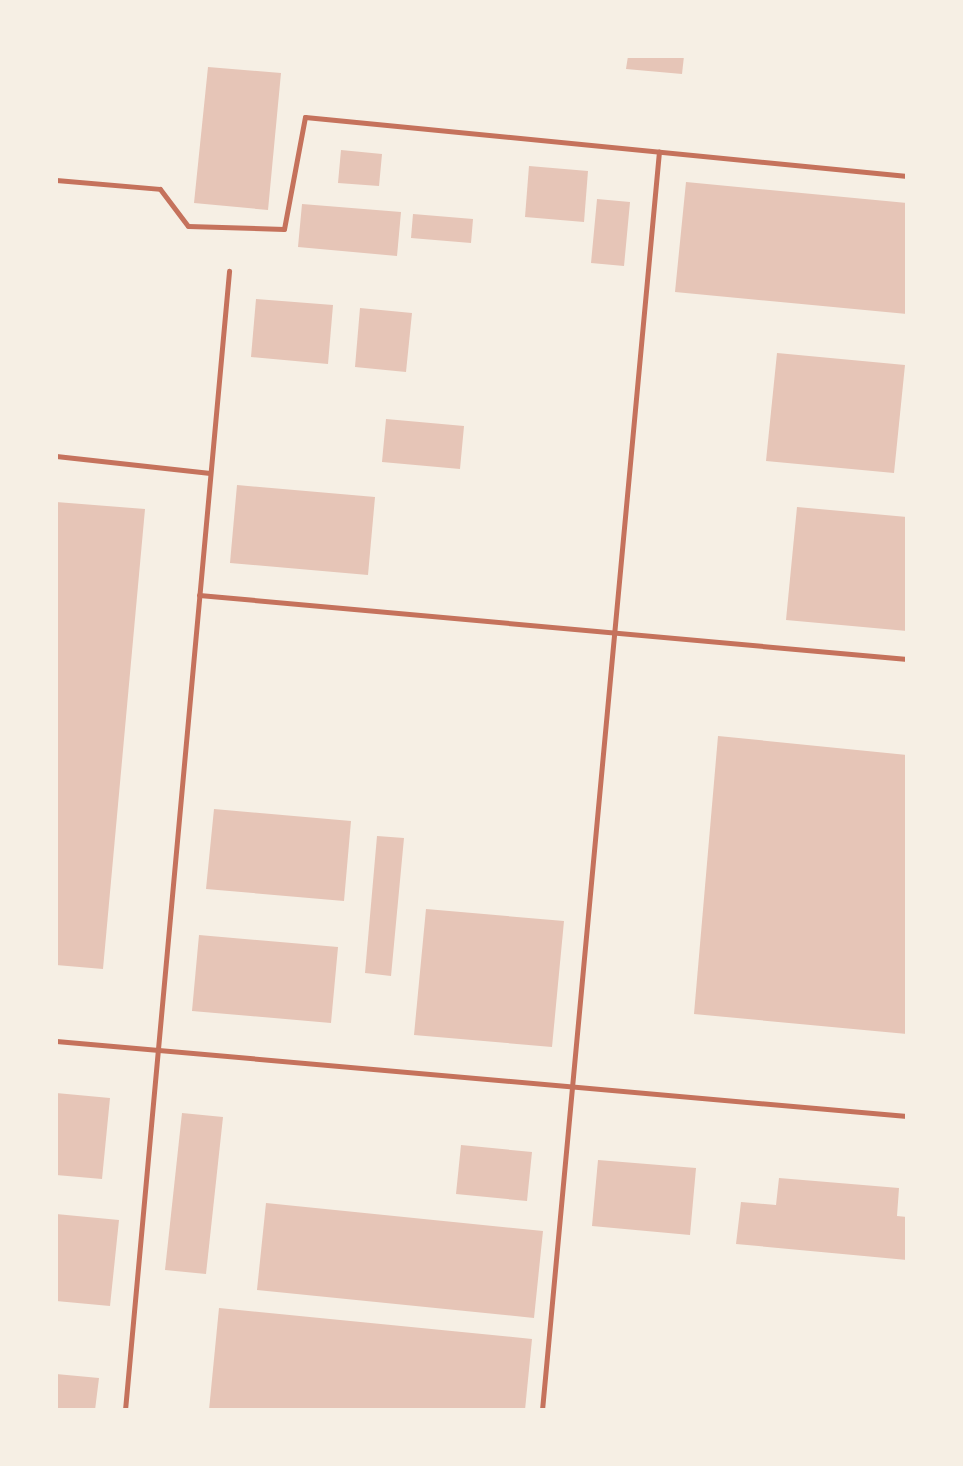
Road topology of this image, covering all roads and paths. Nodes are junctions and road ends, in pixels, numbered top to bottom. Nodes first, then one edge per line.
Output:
1 (659, 151) junction
2 (907, 176) edge
3 (56, 180) edge
4 (229, 271) dead end
5 (56, 456) edge
6 (209, 473) junction
7 (199, 595) junction
8 (612, 632) junction
9 (907, 659) edge
10 (56, 1041) edge
11 (157, 1050) junction
12 (570, 1086) junction
13 (907, 1116) edge
14 (125, 1410) edge
15 (542, 1410) edge

1 - 2 lane
1 - 3 lane
1 - 8 lane
4 - 6 lane
5 - 6 lane
6 - 7 lane
7 - 8 lane
7 - 11 lane
8 - 9 lane
8 - 12 lane
10 - 11 lane
11 - 12 lane
11 - 14 lane
12 - 13 lane
12 - 15 lane

